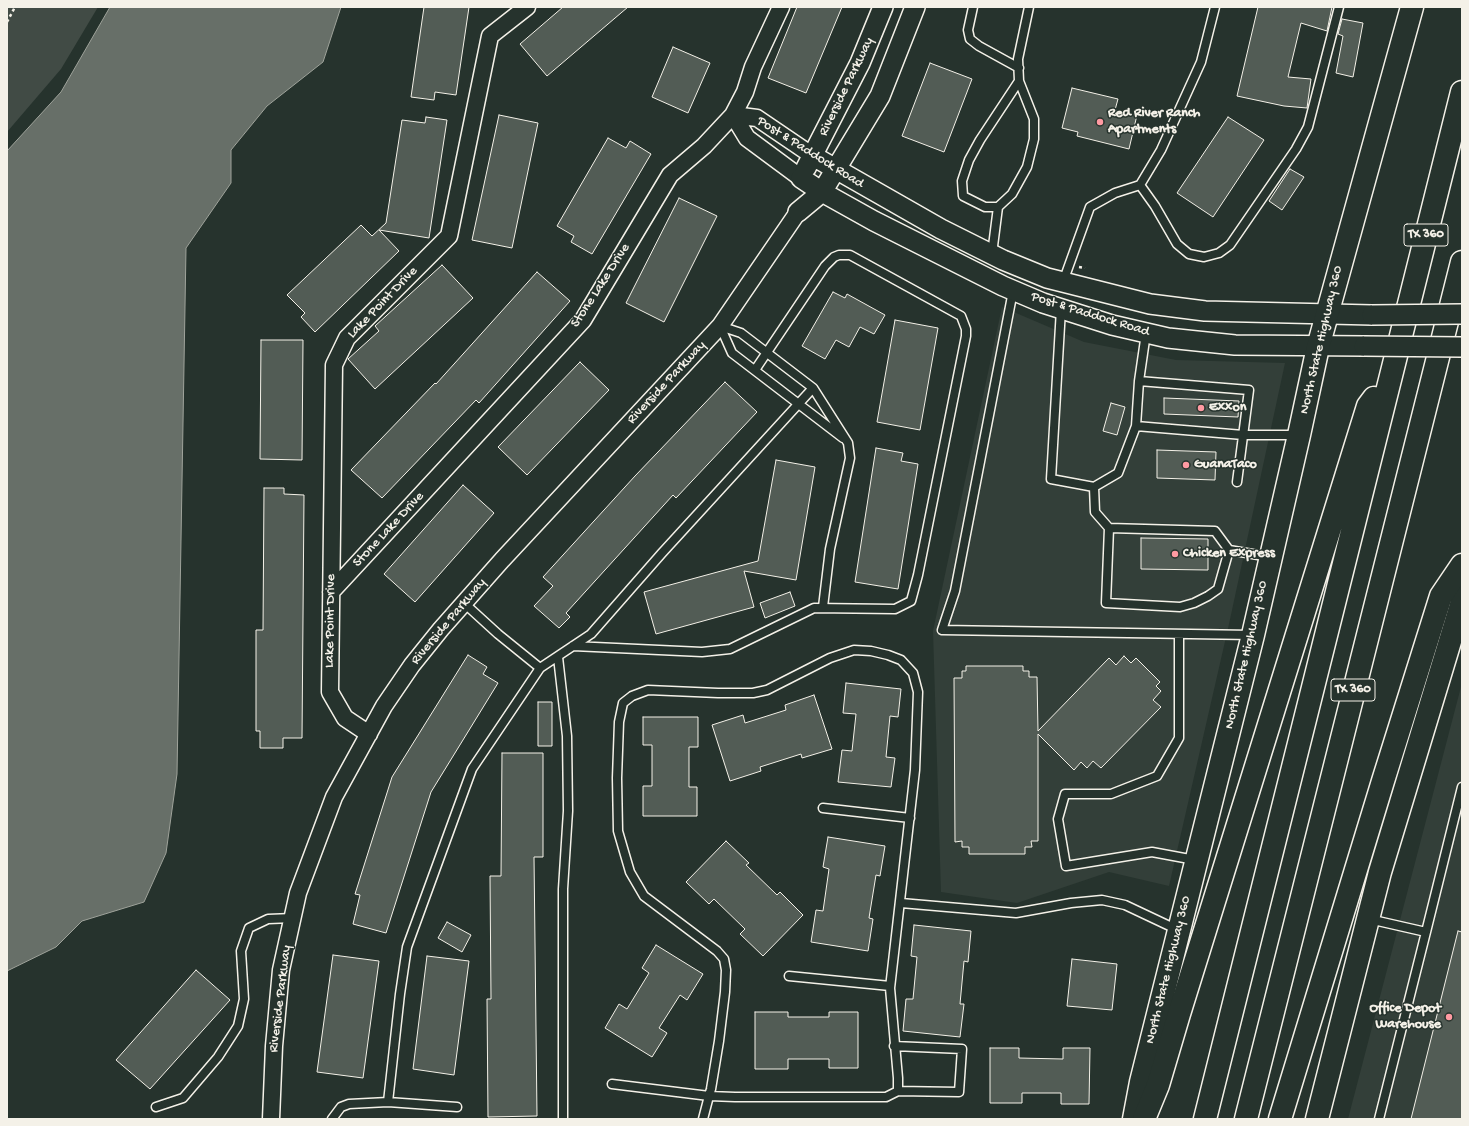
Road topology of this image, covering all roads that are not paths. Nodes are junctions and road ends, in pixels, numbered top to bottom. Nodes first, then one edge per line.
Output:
1 (527, 7) edge
2 (781, 7) edge
3 (883, 7) edge
4 (915, 7) edge
5 (973, 7) edge
6 (1029, 7) edge
7 (1215, 7) edge
8 (1339, 7) edge
9 (1412, 7) edge
10 (1019, 68) junction
11 (1019, 81) junction
12 (1462, 92) edge
13 (733, 115) junction
14 (813, 156) junction
15 (835, 170) junction
16 (801, 178) junction
17 (1140, 185) junction
18 (822, 192) junction
19 (998, 208) junction
20 (798, 212) junction
21 (992, 254) junction
22 (1462, 262) edge
23 (1063, 282) junction
24 (1013, 291) junction
25 (1061, 309) junction
26 (1326, 314) junction
27 (1462, 314) edge
28 (720, 326) junction
29 (1146, 333) junction
30 (1318, 347) junction
31 (1462, 347) edge
32 (766, 353) junction
33 (755, 370) junction
34 (1389, 379) junction
35 (1139, 381) junction
36 (813, 388) junction
37 (798, 405) junction
38 (1136, 426) junction
39 (1243, 435) junction
40 (1300, 435) junction
41 (846, 440) junction
42 (1237, 482) dead end
43 (1094, 487) junction
44 (1109, 528) junction
45 (1229, 550) junction
46 (1270, 557) junction
47 (1462, 565) edge
48 (1462, 589) edge
49 (332, 592) junction
50 (464, 603) junction
51 (822, 607) junction
52 (1178, 635) junction
53 (1253, 636) junction
54 (573, 646) junction
55 (558, 657) junction
56 (540, 668) junction
57 (369, 734) junction
58 (1462, 786) edge
59 (822, 808) dead end
60 (910, 818) junction
61 (1196, 861) junction
62 (901, 902) junction
63 (293, 918) junction
64 (1368, 919) junction
65 (1179, 930) junction
66 (1426, 932) junction
67 (789, 976) dead end
68 (890, 986) junction
69 (894, 1046) junction
70 (612, 1084) dead end
71 (898, 1091) junction
72 (708, 1096) junction
73 (388, 1102) junction
74 (156, 1107) dead end
75 (456, 1107) dead end
76 (272, 1119) edge
77 (332, 1119) edge
78 (563, 1119) edge
79 (703, 1119) edge
80 (1134, 1119) edge
81 (1144, 1119) edge
82 (1205, 1119) edge
83 (1246, 1119) edge
84 (1280, 1119) edge
85 (1318, 1119) edge
86 (1379, 1119) edge

1 - 49 street, Lake Point Drive
2 - 13 street, Stone Lake Drive
3 - 14 street, Riverside Parkway
4 - 15 street, Riverside Parkway
5 - 10 lane
6 - 10 lane
7 - 17 lane
8 - 17 lane
9 - 26 main road, North State Highway 360
10 - 11 lane
11 - 19 lane
11 - 19 lane
12 - 34 main road, TX 360
13 - 14 street, Post & Paddock Road
13 - 16 street, Post & Paddock Road
13 - 49 street, Stone Lake Drive
14 - 15 street, Post & Paddock Road
14 - 16 street, Riverside Parkway
15 - 18 street, Riverside Parkway
15 - 21 street, Post & Paddock Road
16 - 18 street, Post & Paddock Road
16 - 20 street, Riverside Parkway
17 - 23 lane
18 - 20 street, Riverside Parkway
18 - 24 street, Post & Paddock Road
19 - 21 lane
20 - 28 street, Riverside Parkway
21 - 23 street, Post & Paddock Road
22 - 83 main road, TX 360
23 - 25 street
23 - 26 street, Post & Paddock Road
24 - 25 street, Post & Paddock Road
24 - 52 lane
25 - 29 street, Post & Paddock Road
25 - 43 lane
26 - 27 street, Post & Paddock Road, bridge
26 - 30 main road, North State Highway 360
28 - 32 lane
28 - 33 lane
28 - 50 street, Riverside Parkway
29 - 30 street, Post & Paddock Road
29 - 35 lane
30 - 31 street, Post & Paddock Road, bridge
30 - 40 main road, North State Highway 360
32 - 33 lane
32 - 36 lane
32 - 51 lane
33 - 37 lane
34 - 81 main road
34 - 82 main road, TX 360
35 - 38 lane
35 - 39 lane
36 - 37 lane
36 - 41 lane
37 - 41 lane
37 - 54 lane
38 - 39 lane
38 - 43 lane
39 - 40 lane
39 - 42 lane
40 - 46 main road, North State Highway 360
41 - 51 lane
43 - 44 lane
44 - 45 lane
44 - 45 lane
45 - 46 lane
46 - 53 main road, North State Highway 360
47 - 84 main road
48 - 64 main road
49 - 57 street, Lake Point Drive
50 - 56 lane
50 - 57 street, Riverside Parkway
51 - 54 lane
52 - 53 lane
52 - 61 lane
53 - 61 main road, North State Highway 360
54 - 55 lane
55 - 56 lane
55 - 78 lane
56 - 73 lane
57 - 63 street, Riverside Parkway
58 - 66 lane
59 - 60 lane
60 - 62 lane
60 - 72 lane
61 - 65 main road, North State Highway 360
62 - 65 lane
62 - 68 lane
63 - 74 lane
63 - 76 street, Riverside Parkway
64 - 66 lane
64 - 85 main road
65 - 80 main road, North State Highway 360
66 - 86 lane
67 - 68 lane
68 - 69 lane
69 - 71 lane
69 - 71 lane
70 - 72 lane
71 - 72 lane
72 - 79 lane
73 - 75 lane
73 - 77 lane

